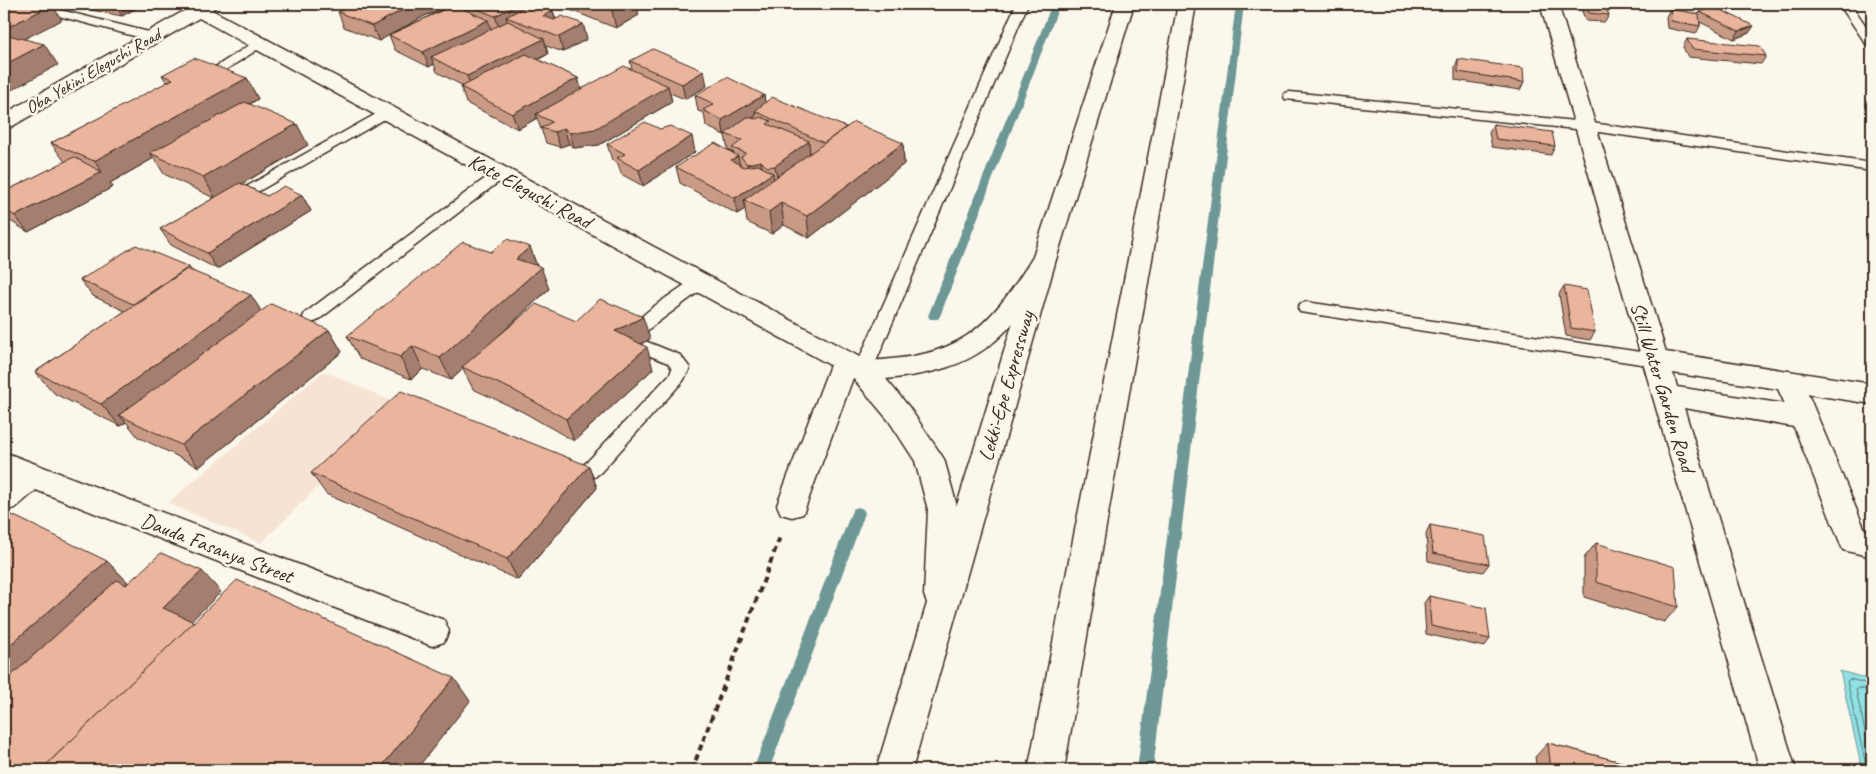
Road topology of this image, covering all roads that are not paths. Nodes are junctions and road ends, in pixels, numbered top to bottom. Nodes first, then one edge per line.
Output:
1 (1022, 4) edge
2 (1125, 4) edge
3 (1187, 4) edge
4 (1549, 4) edge
5 (1845, 4) edge
6 (204, 7) edge
7 (40, 8) edge
8 (153, 37) junction
9 (259, 43) junction
10 (1872, 44) edge
11 (192, 86) edge
12 (1290, 96) dead end
13 (385, 113) junction
14 (4, 123) edge
15 (1585, 126) junction
16 (1872, 167) edge
17 (500, 174) junction
18 (217, 209) edge
19 (1043, 262) junction
20 (698, 283) junction
21 (1306, 308) dead end
22 (311, 317) dead end
23 (1654, 360) junction
24 (854, 367) junction
25 (1788, 381) junction
26 (1872, 394) edge
27 (1666, 395) junction
28 (1805, 418) junction
29 (4, 463) edge
30 (556, 475) edge
31 (32, 476) junction
32 (4, 499) edge
33 (792, 505) road end
34 (1872, 544) edge
35 (940, 614) junction
36 (432, 631) dead end
37 (894, 770) edge
38 (1046, 770) edge
39 (1778, 770) edge

1 - 24 lane
2 - 19 main road, Lekki-Epe Expressway
3 - 38 main road
4 - 15 main road, Still Water Garden Road
5 - 10 lane
6 - 8 main road, Oba Yekini Elegushi Road
6 - 9 main road, Kate Elegushi Road
7 - 8 lane
8 - 14 main road, Oba Yekini Elegushi Road
9 - 11 lane
9 - 13 main road, Kate Elegushi Road
12 - 15 lane
13 - 17 main road, Kate Elegushi Road
13 - 18 lane
15 - 16 lane
15 - 23 main road, Still Water Garden Road
17 - 20 main road, Kate Elegushi Road
17 - 22 lane
19 - 24 main road
19 - 35 main road, Lekki-Epe Expressway
20 - 24 main road, Kate Elegushi Road
20 - 30 lane
21 - 23 lane
23 - 25 main road
23 - 27 main road, Still Water Garden Road
24 - 33 main road
24 - 35 main road, Kate Elegushi Road
25 - 26 main road
25 - 28 main road
27 - 28 main road
27 - 39 main road, Still Water Garden Road
28 - 34 main road
29 - 31 main road, Dauda Fasanya Street
31 - 32 main road
31 - 36 main road, Dauda Fasanya Street
35 - 37 main road, Lekki-Epe Expressway

